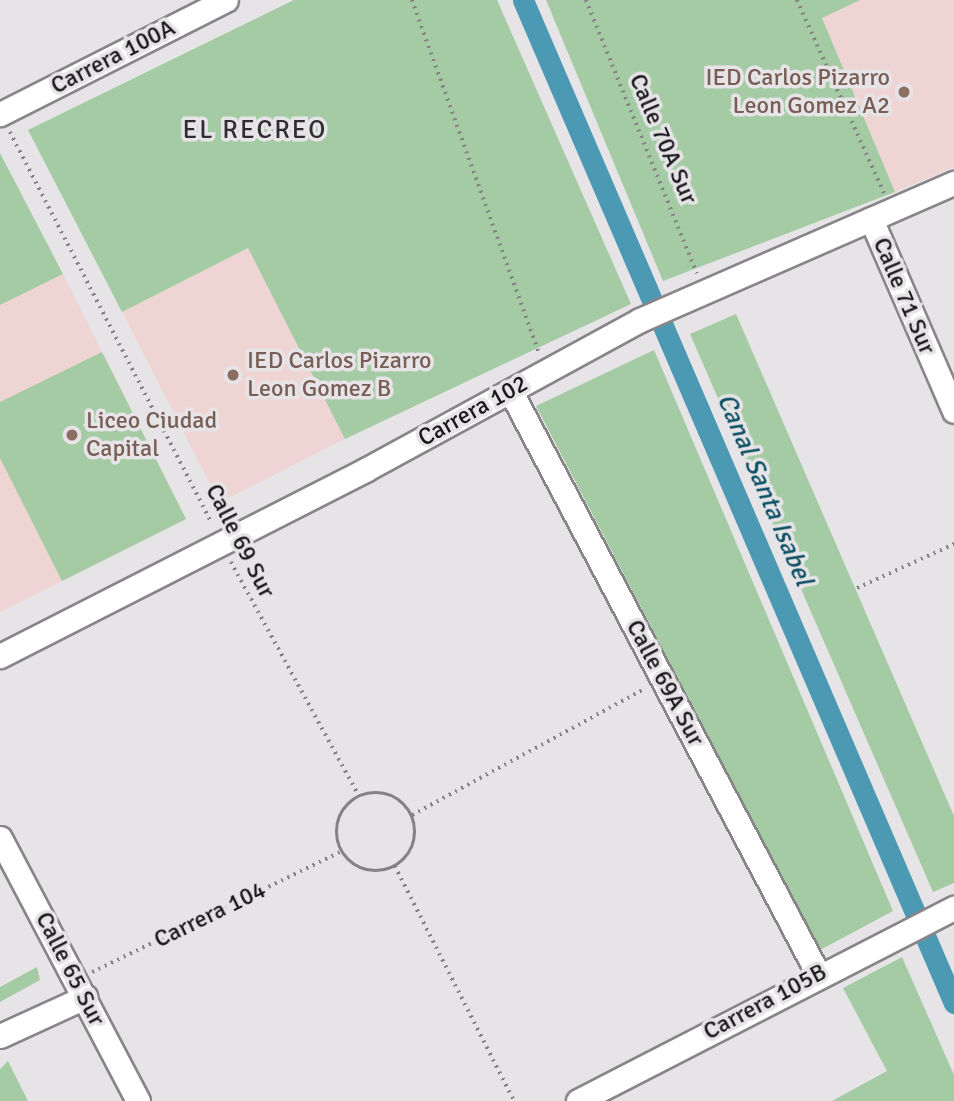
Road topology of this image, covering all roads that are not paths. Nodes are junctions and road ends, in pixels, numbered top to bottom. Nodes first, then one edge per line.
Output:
1 (226, 0) edge
2 (0, 114) edge
3 (954, 183) edge
4 (881, 215) junction
5 (511, 392) junction
6 (954, 411) edge
7 (0, 656) edge
8 (0, 838) edge
9 (946, 912) edge
10 (818, 974) junction
11 (81, 988) junction
12 (0, 1036) edge
13 (138, 1101) edge
14 (578, 1101) edge

1 - 2 street, Carrera 100A
3 - 4 street, Carrera 102
4 - 5 street, Carrera 102
4 - 6 street, Calle 71 Sur
5 - 7 street, Carrera 102
5 - 10 street, Calle 69A Sur
8 - 11 street, Calle 65 Sur
9 - 10 street, Carrera 105B
10 - 14 street, Carrera 105B
11 - 12 street
11 - 13 street, Calle 65 Sur

